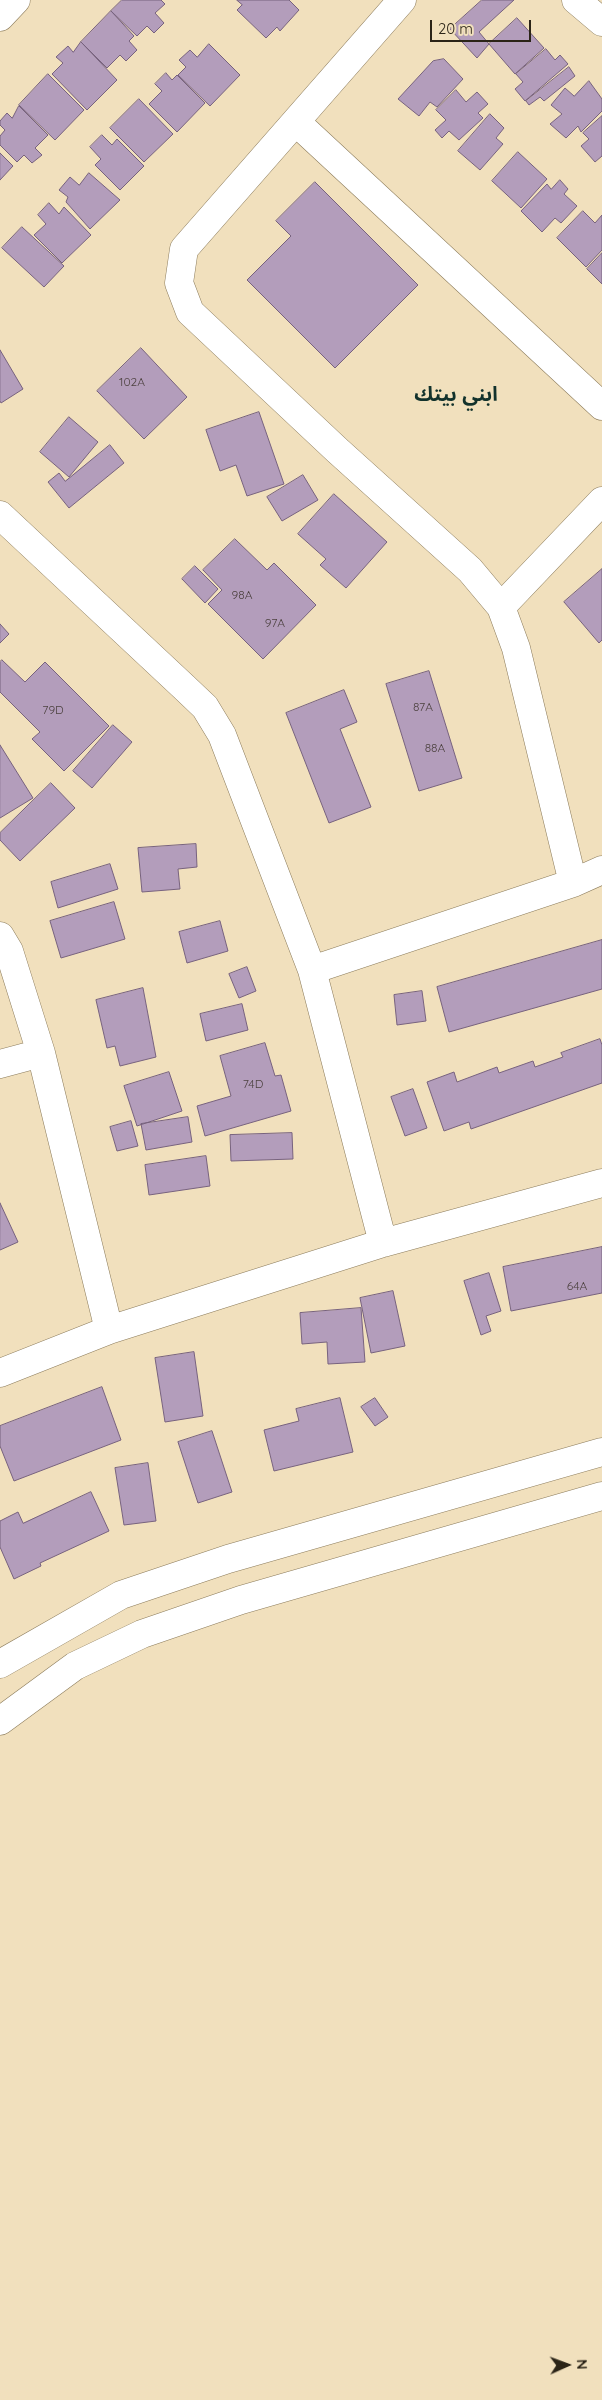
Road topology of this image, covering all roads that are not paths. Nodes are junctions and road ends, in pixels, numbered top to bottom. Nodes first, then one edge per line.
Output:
1 (16, 0) edge
2 (402, 0) edge
3 (576, 0) edge
4 (0, 17) edge
5 (602, 22) edge
6 (296, 122) junction
7 (602, 406) edge
8 (602, 501) edge
9 (0, 515) edge
10 (501, 607) junction
11 (602, 870) edge
12 (574, 882) junction
13 (0, 936) edge
14 (312, 970) junction
15 (41, 1053) junction
16 (0, 1064) edge
17 (602, 1183) edge
18 (383, 1243) junction
19 (108, 1330) junction
20 (0, 1373) edge
21 (602, 1452) edge
22 (574, 1462) junction
23 (595, 1498) edge
24 (0, 1664) edge
25 (0, 1721) edge

1 - 4 street
2 - 6 street
3 - 5 street
6 - 7 street
6 - 10 street
8 - 10 street
9 - 14 street
10 - 12 street
11 - 12 street
12 - 14 street
13 - 15 street
14 - 18 street
15 - 16 street
15 - 19 street
17 - 18 street
18 - 19 street
19 - 20 street
21 - 22 street
22 - 23 street
22 - 24 street
23 - 25 street

